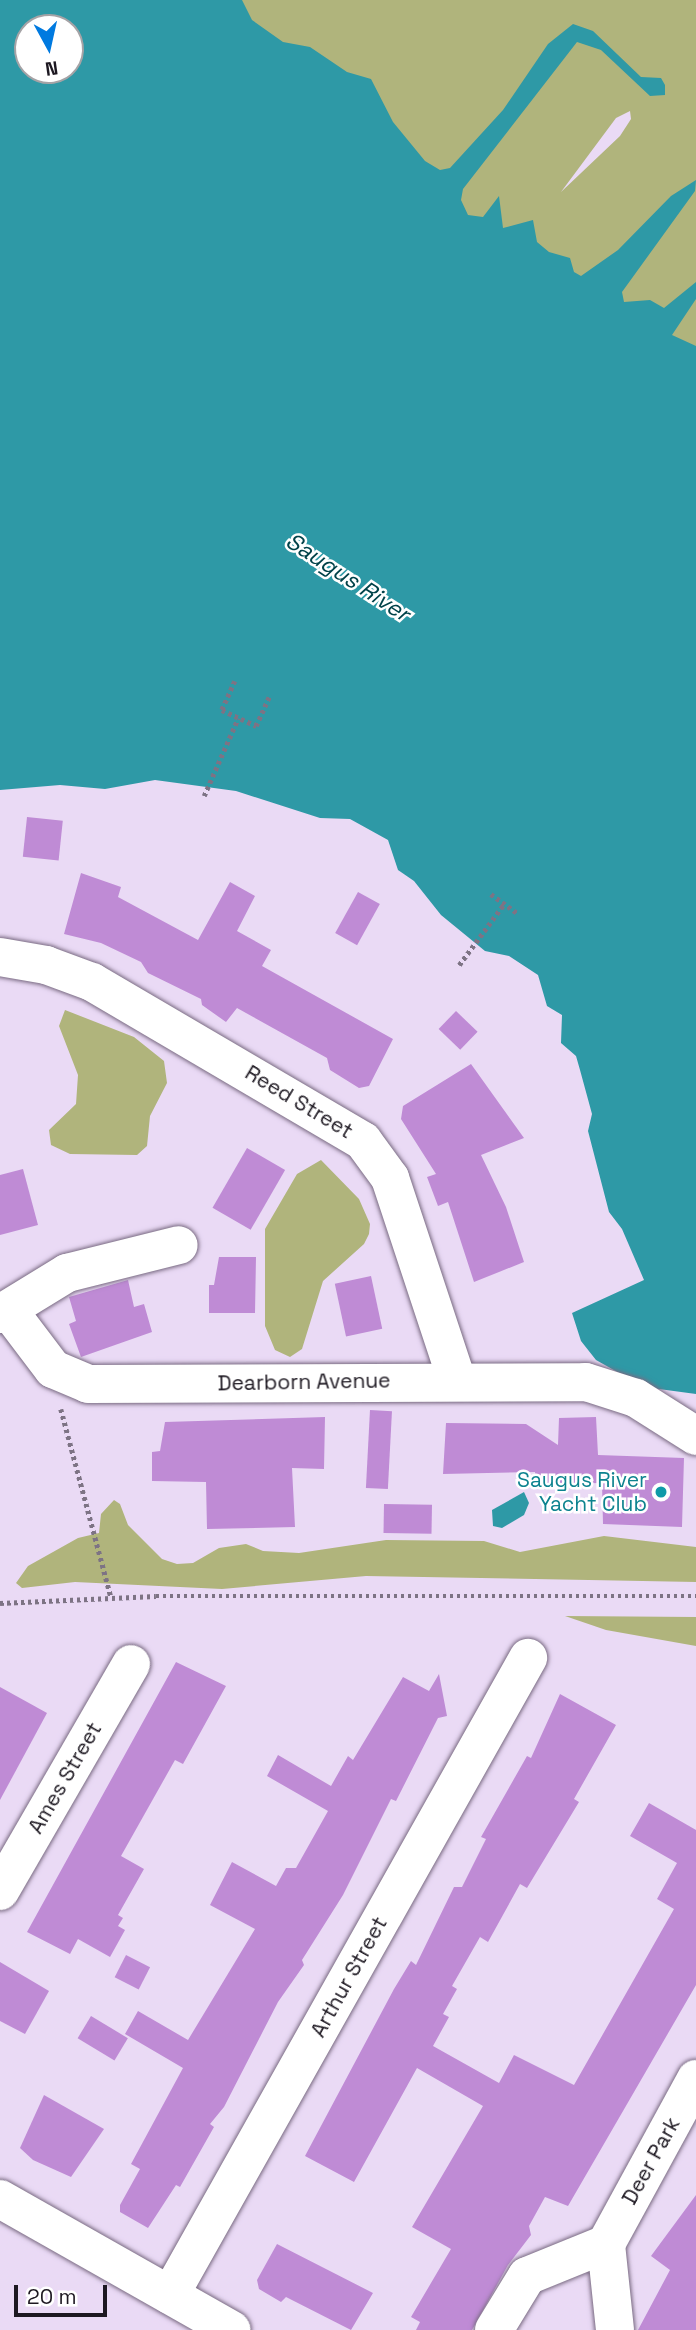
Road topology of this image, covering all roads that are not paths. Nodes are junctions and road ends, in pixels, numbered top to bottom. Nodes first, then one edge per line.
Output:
1 (0, 957) edge
2 (179, 1245) dead end
3 (5, 1313) edge
4 (457, 1380) junction
5 (696, 1436) edge
6 (528, 1658) dead end
7 (131, 1664) dead end
8 (0, 1891) edge
9 (696, 2079) edge
10 (0, 2199) edge
11 (606, 2244) junction
12 (170, 2295) junction
13 (232, 2330) edge
14 (494, 2330) edge
15 (615, 2330) edge

1 - 4 street, Reed Street
2 - 3 street
3 - 4 street, Dearborn Avenue
4 - 5 street, Dearborn Avenue
6 - 12 street, Arthur Street
7 - 8 street, Ames Street
9 - 11 street, Deer Park
10 - 12 street
11 - 14 street
11 - 15 street
12 - 13 street

